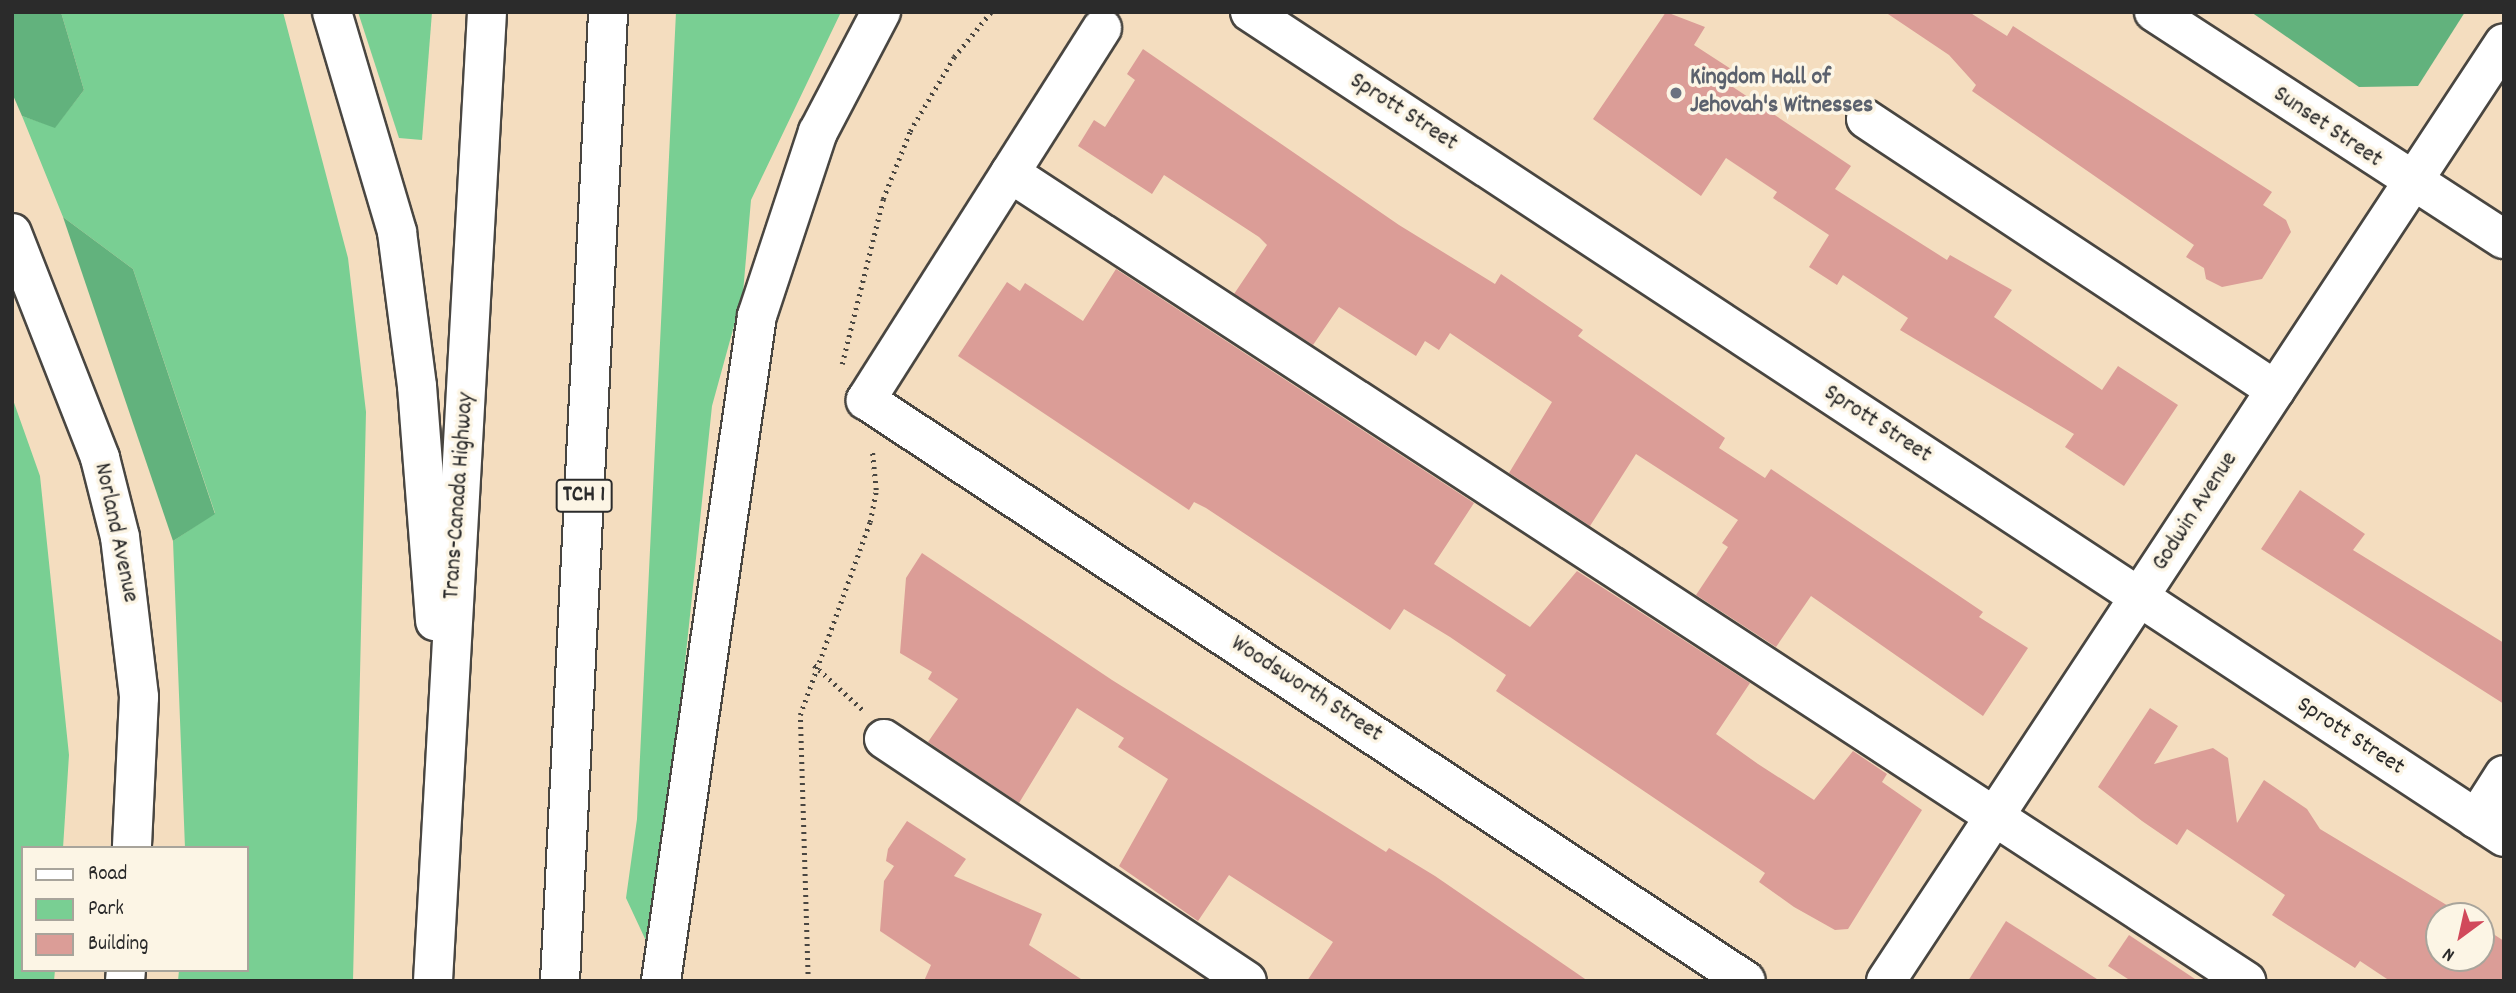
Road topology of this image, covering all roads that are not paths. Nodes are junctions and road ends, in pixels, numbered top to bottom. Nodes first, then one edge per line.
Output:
1 (332, 12) edge
2 (487, 12) edge
3 (608, 12) edge
4 (881, 12) edge
5 (1251, 12) edge
6 (2154, 12) edge
7 (1102, 28) dead end
8 (2504, 43) edge
9 (1866, 119) dead end
10 (1010, 173) junction
11 (2409, 182) junction
12 (12, 233) edge
13 (2504, 239) edge
14 (2276, 390) junction
15 (2139, 599) junction
16 (446, 699) junction
17 (884, 739) road end
18 (2504, 775) edge
19 (1995, 814) junction
20 (2490, 828) edge
21 (132, 846) edge
22 (433, 981) edge
23 (560, 981) edge
24 (661, 981) edge
25 (1247, 981) edge
26 (1746, 981) edge
27 (1886, 981) edge
28 (2246, 981) edge

1 - 16 main road
2 - 16 main road, Trans-Canada Highway
3 - 23 main road, TCH 1
4 - 24 main road
5 - 15 main road, Sprott Street
6 - 11 main road, Sunset Street
7 - 10 main road
8 - 11 main road, Godwin Avenue
9 - 14 main road
10 - 19 main road
10 - 26 main road, Woodsworth Street
11 - 13 main road, Sunset Street
11 - 14 main road, Godwin Avenue
12 - 21 main road, Norland Avenue
14 - 15 main road, Godwin Avenue
15 - 19 main road, Godwin Avenue
15 - 20 main road, Sprott Street
16 - 22 main road, Trans-Canada Highway
17 - 25 main road
18 - 20 main road
19 - 27 main road, Godwin Avenue
19 - 28 main road

